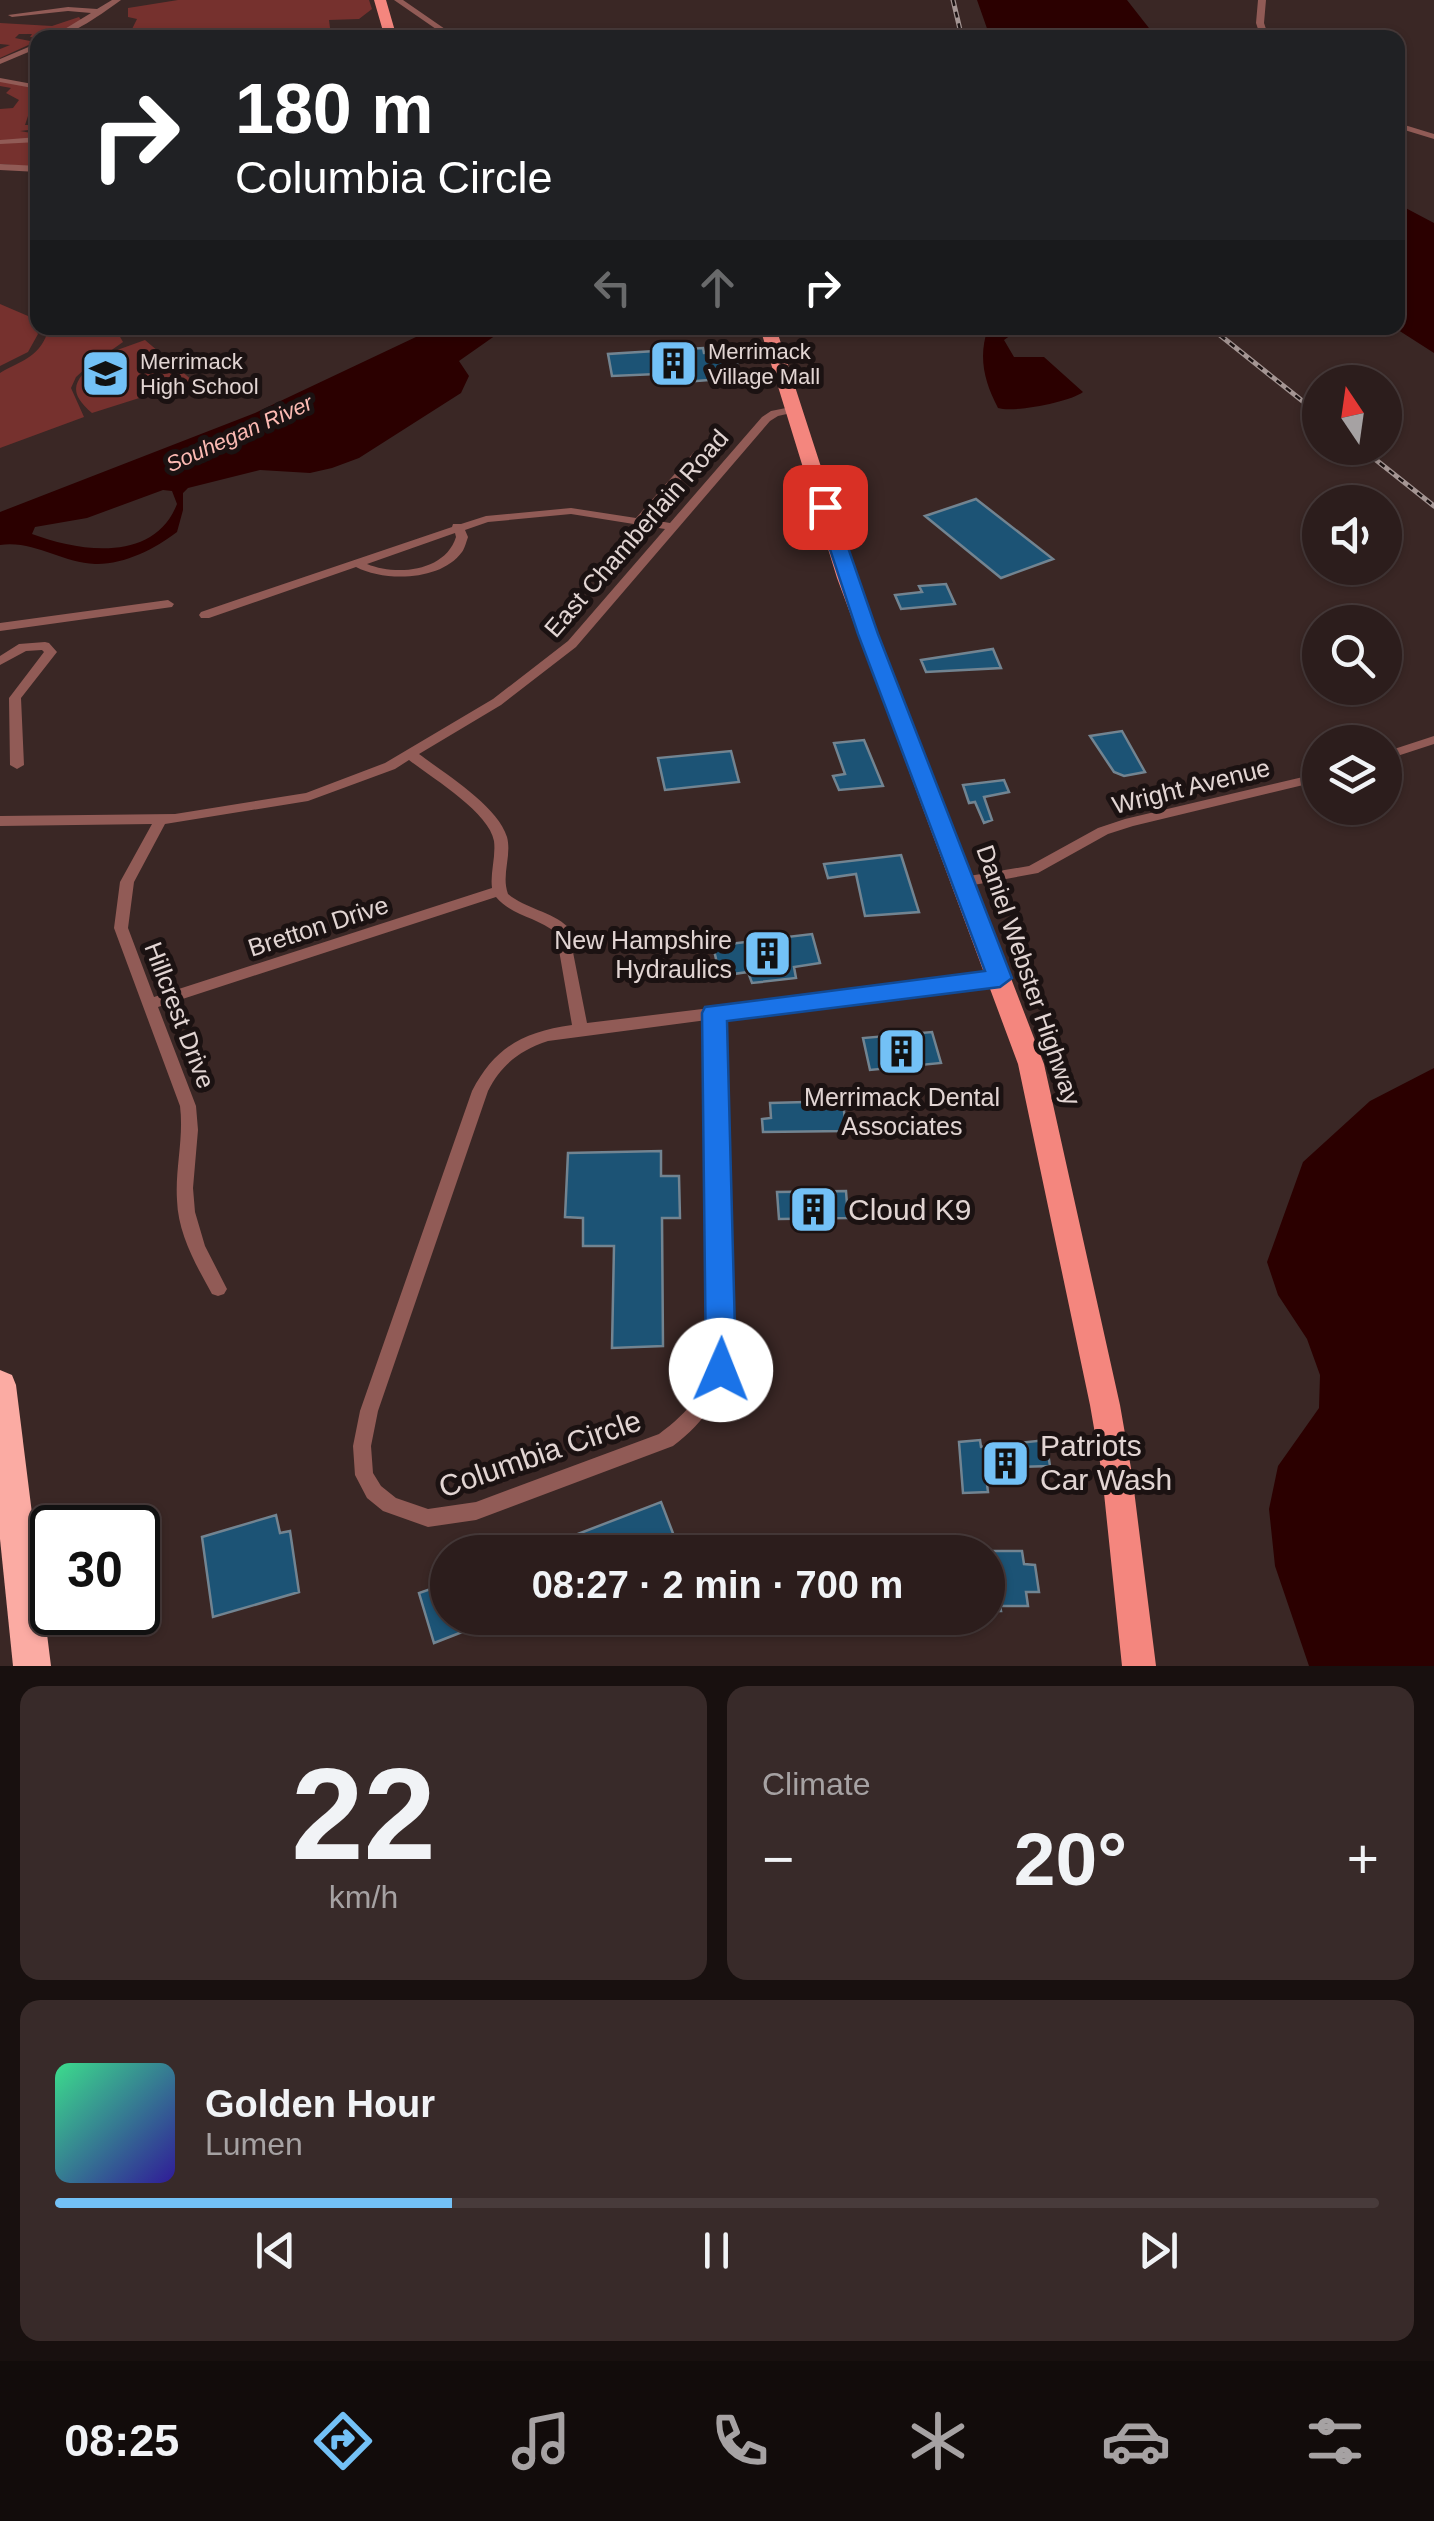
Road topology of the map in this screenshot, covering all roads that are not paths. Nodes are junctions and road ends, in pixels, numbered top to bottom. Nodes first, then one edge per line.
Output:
1 (117, 0) edge
2 (380, 0) edge
3 (419, 0) edge
4 (1262, 0) edge
5 (401, 2) edge
6 (102, 11) junction
7 (12, 16) dead end
8 (68, 30) edge
9 (389, 30) edge
10 (443, 30) edge
11 (1263, 30) edge
12 (30, 49) edge
13 (0, 62) edge
14 (0, 80) edge
15 (30, 85) edge
16 (1405, 127) edge
17 (1434, 137) edge
18 (30, 140) edge
19 (0, 142) edge
20 (0, 167) edge
21 (30, 169) edge
22 (770, 335) edge
23 (796, 410) junction
24 (698, 454) dead end
25 (640, 520) junction
26 (457, 526) junction
27 (674, 528) junction
28 (355, 562) junction
29 (168, 604) dead end
30 (205, 615) dead end
31 (48, 620) junction
32 (0, 627) edge
33 (36, 644) junction
34 (0, 661) edge
35 (7, 708) edge
36 (1434, 740) edge
37 (1402, 750) edge
38 (410, 754) junction
39 (17, 765) dead end
40 (1302, 781) edge
41 (0, 821) edge
42 (160, 821) junction
43 (963, 882) junction
44 (499, 891) junction
45 (1000, 978) junction
46 (150, 1004) junction
47 (714, 1013) junction
48 (580, 1030) junction
49 (218, 1289) dead end
50 (0, 1385) edge
51 (32, 1666) edge
52 (1139, 1666) edge

1 - 6 street
2 - 9 main road
3 - 5 street
4 - 11 street
5 - 10 street
6 - 7 street
6 - 8 street
12 - 13 street
14 - 15 street
16 - 17 street
18 - 19 street
20 - 21 street
22 - 23 main road, Daniel Webster Highway
23 - 27 street, East Chamberlain Road
23 - 43 main road, Daniel Webster Highway
24 - 25 street
25 - 26 street
25 - 27 street
26 - 28 street
26 - 28 street
27 - 38 street, East Chamberlain Road
28 - 30 street
29 - 31 street
31 - 32 street
31 - 33 street
33 - 34 street
33 - 35 street
35 - 39 street
36 - 37 street
38 - 42 street, East Chamberlain Road
38 - 44 street
40 - 43 street, Wright Avenue
41 - 42 street, East Chamberlain Road
42 - 46 street, Hillcrest Drive
43 - 45 main road, Daniel Webster Highway
44 - 46 street, Bretton Drive
44 - 48 street
45 - 47 street, Columbia Circle
45 - 52 main road, Daniel Webster Highway
46 - 49 street, Hillcrest Drive
47 - 48 street, Columbia Circle
47 - 48 street, Columbia Circle
50 - 51 highway

